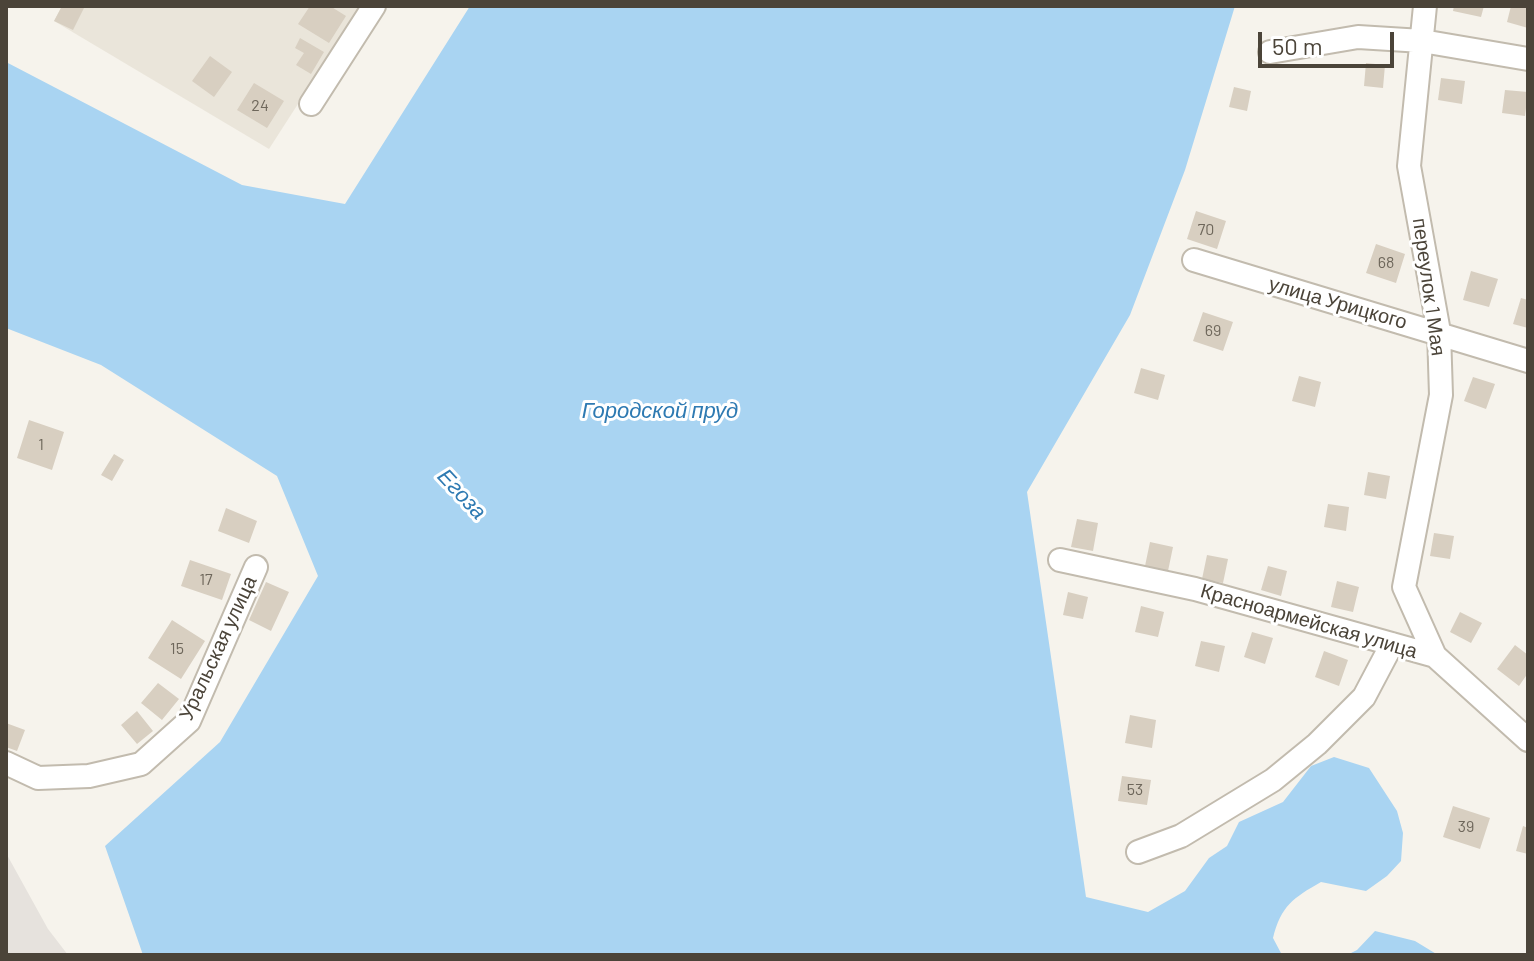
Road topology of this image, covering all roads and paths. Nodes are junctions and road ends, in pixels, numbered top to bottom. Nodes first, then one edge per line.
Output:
1 (374, 6) edge
2 (1425, 6) edge
3 (1422, 41) junction
4 (1270, 52) dead end
5 (1528, 59) edge
6 (311, 104) dead end
7 (1194, 260) dead end
8 (1439, 332) junction
9 (1528, 361) edge
10 (1060, 560) dead end
11 (256, 567) dead end
12 (1392, 644) junction
13 (1435, 656) junction
14 (1528, 740) edge
15 (6, 763) edge
16 (1138, 852) dead end

1 - 6 street
2 - 3 street, переулок 1 Мая
3 - 4 street
3 - 5 street
3 - 8 street, переулок 1 Мая
7 - 8 street, улица Урицкого
8 - 9 street, улица Урицкого
8 - 13 street, переулок 1 Мая
10 - 12 street, Красноармейская улица
11 - 15 street, Уральская улица
12 - 13 street, Красноармейская улица
12 - 16 street
13 - 14 street, Красноармейская улица

